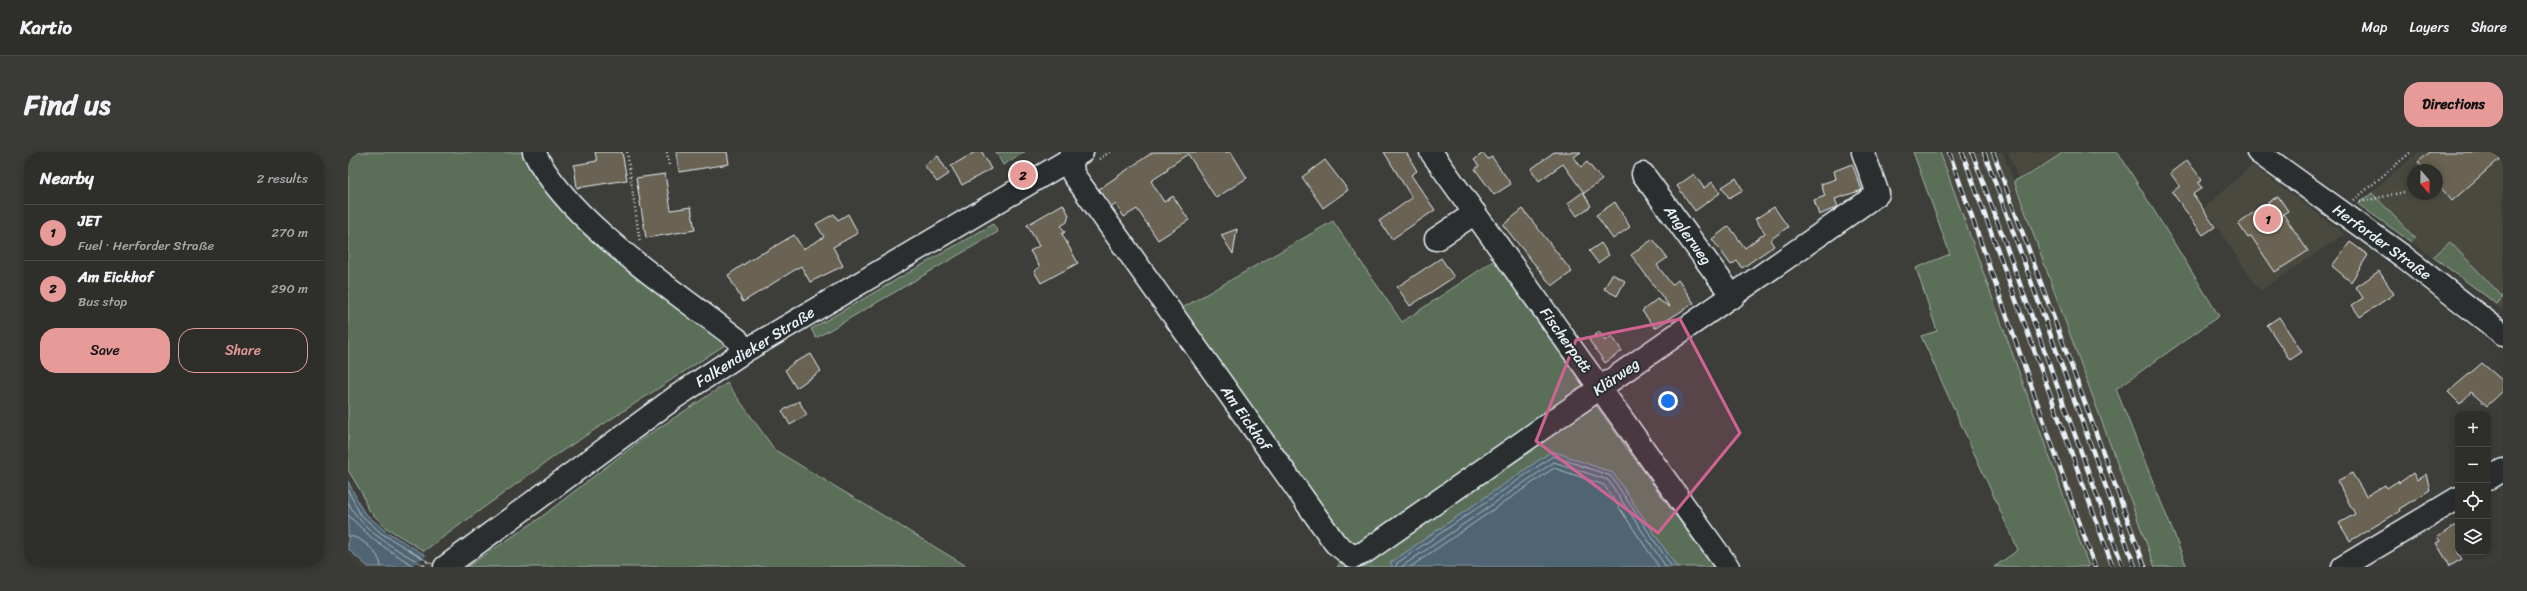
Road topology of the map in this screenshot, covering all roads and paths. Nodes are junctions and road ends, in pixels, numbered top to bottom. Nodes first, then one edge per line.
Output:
1 (534, 152) edge
2 (627, 152) edge
3 (668, 152) edge
4 (1863, 152) edge
5 (2258, 152) edge
6 (2411, 152) edge
7 (1075, 154) edge
8 (1436, 154) edge
9 (669, 166) dead end
10 (1644, 174) dead end
11 (2404, 192) dead end
12 (1475, 213) junction
13 (1436, 239) dead end
14 (644, 267) junction
15 (1733, 297) junction
16 (2503, 334) edge
17 (745, 351) junction
18 (1600, 388) junction
19 (2503, 470) edge
20 (2491, 477) edge
21 (2455, 500) edge
22 (1353, 557) joint
23 (445, 567) edge
24 (1728, 567) edge
25 (2343, 567) edge

1 - 14 street
2 - 14 path
3 - 9 path
4 - 15 street, Klärweg
5 - 16 street, Herforder Straße
6 - 11 path
7 - 17 street, Falkendieker Straße
7 - 22 street, Am Eickhof
8 - 12 street, Fischerpatt
10 - 15 street, Anglerweg
12 - 13 street
12 - 18 street, Fischerpatt
14 - 17 street
15 - 18 street, Klärweg
17 - 23 street, Falkendieker Straße
18 - 22 street, Klärweg
18 - 24 street, Fischerpatt
19 - 20 street
21 - 25 street

